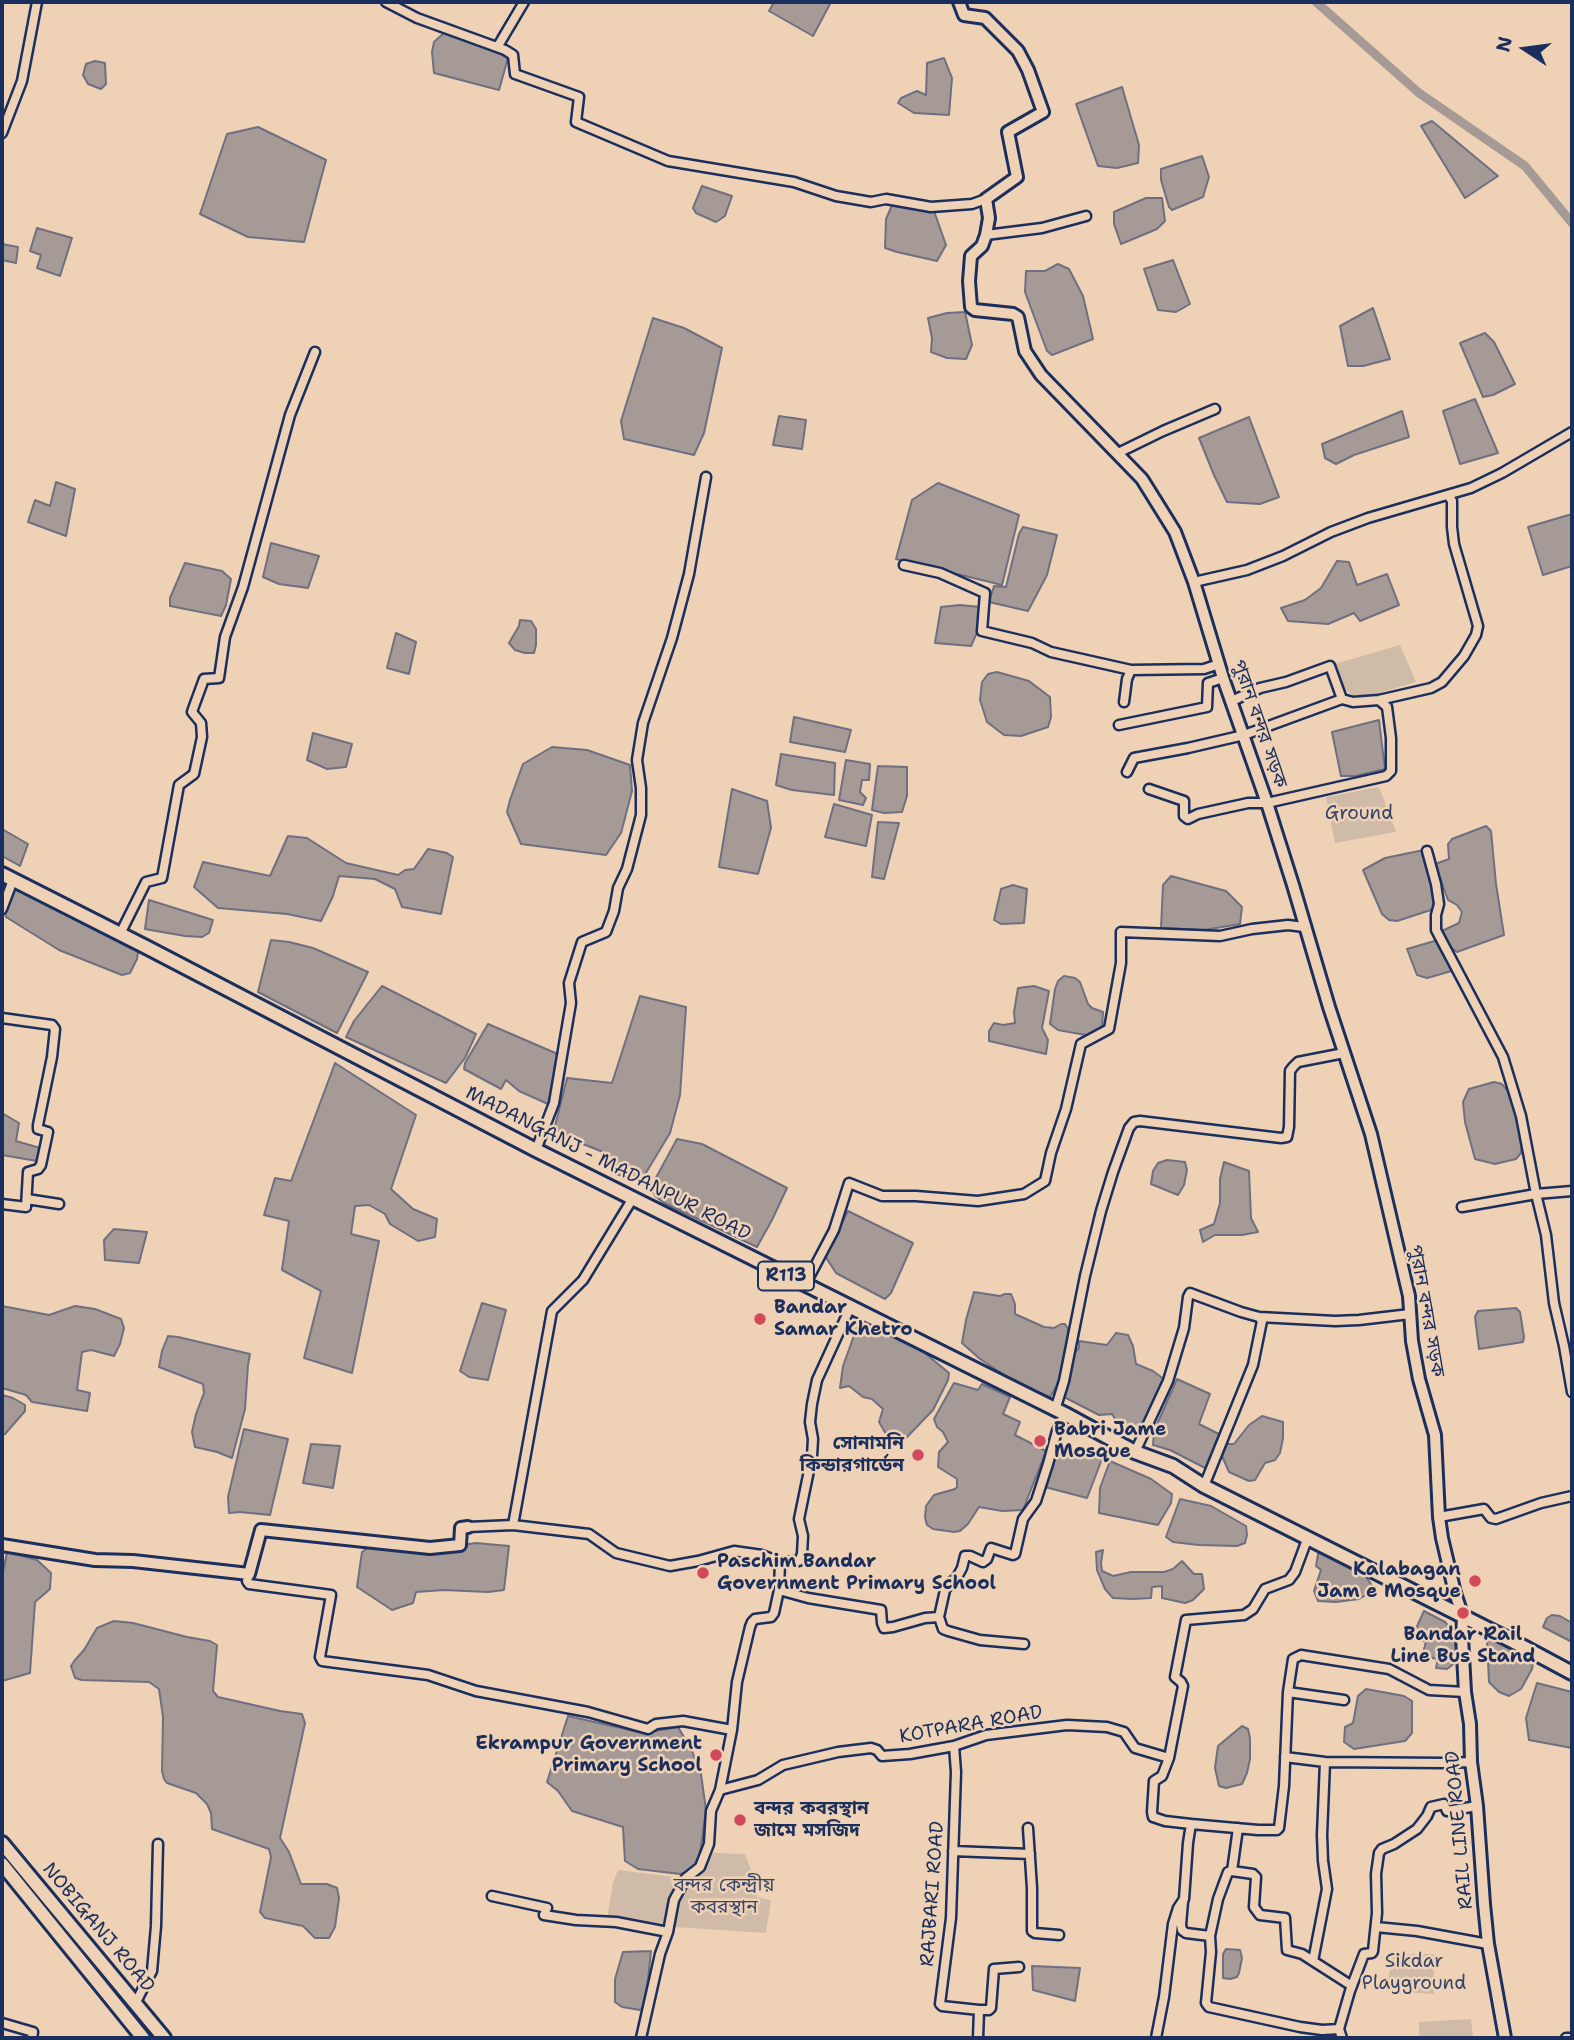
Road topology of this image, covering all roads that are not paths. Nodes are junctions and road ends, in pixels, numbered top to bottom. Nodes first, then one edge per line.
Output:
1 (37, 2) edge
2 (386, 2) edge
3 (524, 2) edge
4 (959, 2) edge
5 (498, 46) junction
6 (2, 133) edge
7 (986, 199) junction
8 (1086, 216) dead end
9 (986, 235) junction
10 (315, 352) dead end
11 (1215, 409) dead end
12 (1572, 432) edge
13 (1118, 453) junction
14 (706, 477) dead end
15 (1448, 495) junction
16 (904, 565) dead end
17 (1194, 582) junction
18 (1220, 664) junction
19 (1131, 670) junction
20 (1223, 678) junction
21 (1342, 699) junction
22 (1379, 700) junction
23 (1232, 701) junction
24 (1124, 702) dead end
25 (1119, 725) dead end
26 (1244, 735) junction
27 (1127, 772) dead end
28 (1149, 789) dead end
29 (1267, 803) junction
30 (1427, 851) dead end
31 (8, 877) edge
32 (2, 909) edge
33 (1304, 928) junction
34 (120, 934) junction
35 (2, 1018) edge
36 (1344, 1053) junction
37 (536, 1150) junction
38 (1572, 1191) edge
39 (1536, 1194) junction
40 (633, 1198) junction
41 (27, 1199) junction
42 (2, 1204) edge
43 (59, 1204) dead end
44 (1462, 1207) dead end
45 (805, 1285) junction
46 (850, 1308) junction
47 (1410, 1314) junction
48 (1259, 1317) junction
49 (1572, 1392) edge
50 (1060, 1412) junction
51 (1135, 1452) junction
52 (1205, 1486) junction
53 (1572, 1496) edge
54 (1439, 1517) junction
55 (513, 1525) junction
56 (468, 1527) joint
57 (1308, 1537) junction
58 (2, 1545) edge
59 (780, 1562) junction
60 (249, 1574) junction
61 (779, 1590) junction
62 (939, 1617) junction
63 (1463, 1617) junction
64 (1024, 1644) dead end
65 (1571, 1669) edge
66 (1288, 1692) junction
67 (1465, 1692) junction
68 (1344, 1700) dead end
69 (732, 1730) junction
70 (954, 1746) junction
71 (1284, 1757) junction
72 (1169, 1758) junction
73 (1325, 1762) junction
74 (1471, 1762) junction
75 (720, 1790) junction
76 (1477, 1806) junction
77 (1191, 1824) junction
78 (1028, 1828) dead end
79 (1238, 1828) junction
80 (2, 1843) edge
81 (158, 1844) dead end
82 (953, 1851) junction
83 (1030, 1854) junction
84 (2, 1864) edge
85 (1232, 1871) junction
86 (492, 1896) dead end
87 (1184, 1899) junction
88 (1376, 1927) junction
89 (668, 1932) junction
90 (1059, 1935) dead end
91 (1210, 1936) junction
92 (1488, 1944) junction
93 (1313, 1961) junction
94 (1019, 1967) dead end
95 (1352, 1986) junction
96 (135, 2004) junction
97 (979, 2010) junction
98 (2, 2024) edge
99 (1339, 2029) junction
100 (32, 2038) edge
101 (143, 2038) edge
102 (164, 2038) edge
103 (641, 2038) edge
104 (978, 2038) edge
105 (1156, 2038) edge
106 (1342, 2038) edge
107 (1505, 2038) edge
108 (1566, 2038) edge
109 (1572, 2038) edge

1 - 6 street
2 - 5 street
3 - 5 street
4 - 7 street
5 - 7 street
7 - 9 street, পুরান বন্দর সড়ক
8 - 9 street
9 - 13 street, পুরান বন্দর সড়ক
10 - 34 street
11 - 13 street
12 - 15 street
13 - 17 street, পুরান বন্দর সড়ক
14 - 37 street
15 - 17 street
15 - 22 street
16 - 19 street
17 - 18 street, পুরান বন্দর সড়ক
18 - 19 street
18 - 20 street, পুরান বন্দর সড়ক
19 - 24 street
20 - 23 street, পুরান বন্দর সড়ক
20 - 25 street
21 - 22 street
21 - 23 street
21 - 26 street
22 - 29 street
23 - 26 street, পুরান বন্দর সড়ক
26 - 27 street
26 - 29 street, পুরান বন্দর সড়ক
28 - 29 street
29 - 33 street, পুরান বন্দর সড়ক
30 - 39 street
31 - 32 street
31 - 34 main road, MADANGANJ - MADANPUR ROAD / R113
33 - 36 street, পুরান বন্দর সড়ক
33 - 45 street
34 - 37 main road, MADANGANJ - MADANPUR ROAD / R113
35 - 41 street
36 - 47 street, পুরান বন্দর সড়ক
36 - 50 street
37 - 40 main road, MADANGANJ - MADANPUR ROAD / R113
38 - 39 street
39 - 44 street
39 - 49 street
40 - 45 main road, MADANGANJ - MADANPUR ROAD / R113
40 - 55 street
41 - 42 street
41 - 43 street
45 - 46 main road, MADANGANJ - MADANPUR ROAD / R113
46 - 50 main road, MADANGANJ - MADANPUR ROAD / R113
46 - 59 street
47 - 48 street
47 - 54 street, পুরান বন্দর সড়ক
48 - 51 street
48 - 52 street
50 - 51 main road, MADANGANJ - MADANPUR ROAD / R113
50 - 62 street
51 - 52 main road, MADANGANJ - MADANPUR ROAD / R113
52 - 57 main road, MADANGANJ - MADANPUR ROAD / R113
53 - 54 street
54 - 63 street, পুরান বন্দর সড়ক
55 - 56 street
55 - 59 street
56 - 60 street
57 - 63 main road, MADANGANJ - MADANPUR ROAD / R113
57 - 72 street
58 - 60 street
59 - 61 street
60 - 69 street
61 - 62 street
61 - 69 street
62 - 64 street
63 - 65 main road, MADANGANJ - MADANPUR ROAD / R113
63 - 67 street, RAIL LINE ROAD
66 - 67 street
66 - 68 street
66 - 71 street
67 - 74 street, RAIL LINE ROAD
69 - 75 street
70 - 72 street, KOTPARA ROAD
70 - 75 street, KOTPARA ROAD
70 - 82 street, RAJBARI ROAD
71 - 73 street
71 - 79 street
72 - 77 street
73 - 74 street
73 - 93 street
74 - 76 street, RAIL LINE ROAD
75 - 89 street
76 - 88 street
76 - 92 street, RAIL LINE ROAD
77 - 79 street
77 - 87 street
78 - 83 street
79 - 85 street
80 - 96 main road, NOBIGANJ ROAD
81 - 96 street
82 - 83 street
82 - 97 street, RAJBARI ROAD
83 - 90 street
84 - 101 main road, NOBIGANJ ROAD
85 - 91 street
85 - 93 street
86 - 89 street
87 - 91 street
87 - 105 street
88 - 92 street
88 - 95 street
89 - 103 street
91 - 99 street
92 - 107 street, RAIL LINE ROAD
93 - 95 street
94 - 97 street
95 - 99 street
96 - 102 main road, NOBIGANJ ROAD
97 - 104 street
98 - 100 street
99 - 106 street
108 - 109 street

